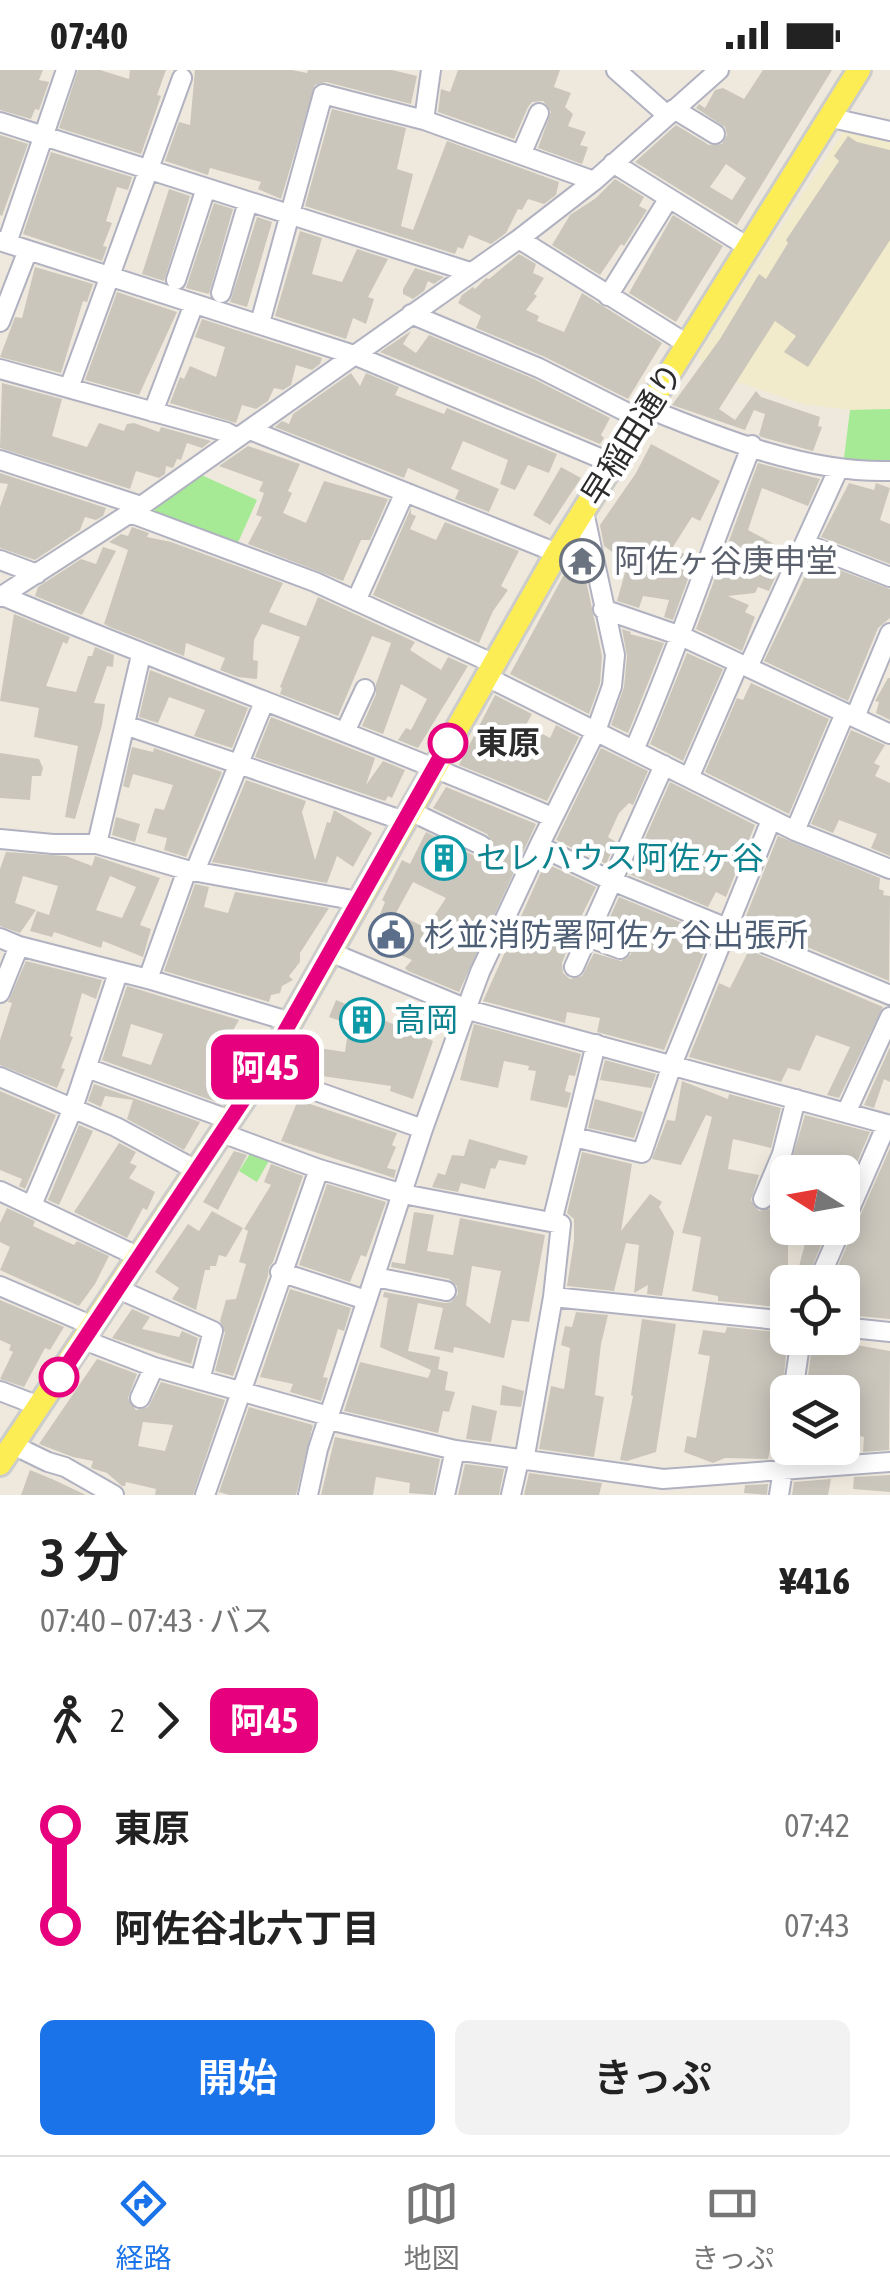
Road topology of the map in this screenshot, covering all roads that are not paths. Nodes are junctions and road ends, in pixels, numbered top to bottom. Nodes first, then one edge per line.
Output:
1 (66, 70) edge
2 (431, 70) edge
3 (616, 70) edge
4 (719, 70) edge
5 (860, 70) edge
6 (182, 78) dead end
7 (670, 112) junction
8 (539, 113) dead end
9 (832, 118) junction
10 (424, 120) junction
11 (0, 122) edge
12 (890, 131) edge
13 (715, 134) dead end
14 (44, 136) junction
15 (521, 155) junction
16 (613, 162) junction
17 (148, 170) junction
18 (594, 181) junction
19 (206, 188) junction
20 (668, 198) junction
21 (248, 202) junction
22 (290, 215) junction
23 (519, 240) junction
24 (3, 242) edge
25 (748, 247) junction
26 (28, 250) junction
27 (470, 272) junction
28 (110, 276) junction
29 (176, 280) dead end
30 (222, 293) dead end
31 (608, 296) junction
32 (194, 304) junction
33 (411, 314) junction
34 (0, 322) edge
35 (260, 324) junction
36 (687, 344) junction
37 (354, 355) junction
38 (0, 370) edge
39 (69, 388) junction
40 (153, 412) junction
41 (646, 414) junction
42 (243, 434) junction
43 (752, 445) junction
44 (0, 460) edge
45 (614, 464) junction
46 (838, 470) junction
47 (890, 471) edge
48 (406, 492) junction
49 (136, 510) junction
50 (584, 512) junction
51 (806, 544) junction
52 (558, 553) junction
53 (0, 560) edge
54 (37, 574) junction
55 (890, 578) edge
56 (1, 597) edge
57 (356, 601) junction
58 (603, 609) junction
59 (890, 633) edge
60 (682, 636) junction
61 (141, 655) junction
62 (743, 665) junction
63 (488, 669) junction
64 (365, 689) dead end
65 (264, 702) junction
66 (850, 715) junction
67 (125, 725) junction
68 (596, 731) junction
69 (345, 732) junction
70 (890, 734) edge
71 (634, 750) junction
72 (238, 763) junction
73 (664, 766) junction
74 (435, 767) junction
75 (688, 778) junction
76 (407, 816) junction
77 (552, 818) junction
78 (771, 820) junction
79 (795, 831) junction
80 (0, 839) edge
81 (98, 844) junction
82 (480, 845) dead end
83 (539, 846) junction
84 (890, 868) edge
85 (191, 870) junction
86 (610, 880) junction
87 (358, 901) junction
88 (726, 928) junction
89 (585, 936) junction
90 (0, 938) edge
91 (19, 946) junction
92 (620, 949) dead end
93 (330, 952) junction
94 (574, 966) dead end
95 (118, 973) junction
96 (148, 979) junction
97 (0, 993) edge
98 (890, 995) edge
99 (466, 1007) junction
100 (890, 1018) edge
101 (291, 1022) junction
102 (596, 1044) junction
103 (672, 1065) junction
104 (87, 1068) junction
105 (262, 1072) junction
106 (0, 1077) edge
107 (796, 1099) junction
108 (73, 1108) junction
109 (846, 1114) junction
110 (888, 1124) edge
111 (226, 1126) junction
112 (423, 1129) junction
113 (574, 1137) junction
114 (319, 1169) junction
115 (196, 1170) junction
116 (0, 1191) edge
117 (404, 1194) junction
118 (763, 1199) dead end
119 (32, 1204) junction
120 (552, 1222) junction
121 (139, 1257) junction
122 (826, 1265) edge
123 (280, 1272) junction
124 (375, 1276) junction
125 (0, 1286) edge
126 (118, 1289) junction
127 (446, 1292) dead end
128 (553, 1297) junction
129 (366, 1300) junction
130 (770, 1319) edge
131 (860, 1329) edge
132 (890, 1332) edge
133 (88, 1333) junction
134 (154, 1367) junction
135 (200, 1380) junction
136 (0, 1391) edge
137 (238, 1392) junction
138 (140, 1398) dead end
139 (39, 1406) junction
140 (329, 1420) junction
141 (455, 1450) junction
142 (6, 1454) edge
143 (522, 1461) junction
144 (890, 1462) edge
145 (785, 1465) edge
146 (784, 1470) junction
147 (672, 1487) edge
148 (114, 1495) edge
149 (205, 1495) edge
150 (308, 1495) edge
151 (445, 1495) edge
152 (512, 1495) edge
153 (779, 1495) edge

1 - 14 street
2 - 10 street
3 - 7 street
4 - 7 street
5 - 9 main road, 早稲田通り
6 - 17 street
7 - 13 street
7 - 16 street
8 - 15 street
9 - 12 street
9 - 25 main road, 早稲田通り
10 - 15 street
10 - 22 street
11 - 14 street
14 - 17 street
14 - 24 street
15 - 18 street
16 - 18 street
16 - 20 street
17 - 19 street
17 - 28 street
18 - 23 street
19 - 21 street
19 - 29 street
20 - 25 street
20 - 31 street
21 - 22 street
21 - 30 street
22 - 27 street
22 - 35 street
23 - 27 street
23 - 31 street
24 - 26 street
25 - 36 main road, 早稲田通り
26 - 28 street
26 - 34 street
27 - 33 street
28 - 32 street
28 - 39 street
31 - 36 street
32 - 35 street
32 - 40 street
33 - 37 street
33 - 41 street
35 - 37 street
36 - 41 main road, 早稲田通り
37 - 42 street
37 - 45 street
38 - 39 street
39 - 40 street
40 - 42 street
41 - 43 street
41 - 45 main road, 早稲田通り
42 - 48 street
42 - 49 street
43 - 46 street
43 - 60 street
44 - 49 street
45 - 50 main road, 早稲田通り
46 - 47 street
46 - 51 street
48 - 52 street
48 - 57 street
49 - 54 street
49 - 57 street
50 - 52 main road, 早稲田通り
50 - 58 street
51 - 55 street
51 - 62 street
52 - 63 main road, 早稲田通り
53 - 54 street
54 - 56 street
56 - 61 street
57 - 63 street
58 - 60 street
58 - 68 street
59 - 66 street
60 - 62 street
60 - 71 street
61 - 65 street
61 - 67 street
62 - 66 street
62 - 75 street
63 - 68 street
63 - 74 main road, 早稲田通り
64 - 69 street
65 - 69 street
65 - 72 street
66 - 70 street
66 - 79 street
67 - 72 street
67 - 81 street
68 - 71 street
68 - 77 street
69 - 74 street
71 - 73 street
72 - 76 street
72 - 85 street
73 - 75 street
73 - 86 street
74 - 76 main road, 早稲田通り
74 - 77 street
75 - 78 street
76 - 82 street
76 - 87 main road, 早稲田通り
77 - 83 street
78 - 79 street
78 - 88 street
79 - 84 street
80 - 81 street
81 - 85 street
83 - 86 street
83 - 99 street
85 - 87 street
85 - 96 street
86 - 88 street
86 - 89 street
87 - 93 main road, 早稲田通り
88 - 98 street
88 - 103 street
89 - 92 street
89 - 94 street
90 - 91 street
91 - 95 street
91 - 97 street
93 - 99 street
93 - 101 main road, 早稲田通り
95 - 96 street
95 - 104 street
96 - 101 street
99 - 102 street
99 - 112 street
100 - 109 street
101 - 105 main road, 早稲田通り
102 - 103 street
102 - 113 street
103 - 107 street
103 - 113 street
104 - 108 street
104 - 111 street
105 - 111 main road, 早稲田通り
105 - 112 street
106 - 108 street
107 - 109 street
107 - 118 street
108 - 115 street
108 - 119 street
109 - 110 street
110 - 122 street
111 - 114 street
111 - 115 main road, 早稲田通り
112 - 117 street
113 - 120 street
114 - 117 street
114 - 123 street
115 - 121 main road, 早稲田通り
116 - 119 street
117 - 120 street
117 - 124 street
119 - 121 street
120 - 128 street
121 - 126 main road, 早稲田通り
123 - 129 street
123 - 137 street
124 - 127 street
124 - 129 street
125 - 133 street
126 - 133 main road, 早稲田通り
126 - 135 street
128 - 130 street
128 - 143 street
129 - 140 street
131 - 132 street
133 - 134 street
133 - 139 main road, 早稲田通り
134 - 135 street
134 - 138 street
135 - 137 street
136 - 139 street
137 - 140 street
137 - 149 street
139 - 142 main road, 早稲田通り
140 - 141 street
140 - 150 street
141 - 143 street
141 - 151 street
142 - 148 street
143 - 147 street
143 - 152 street
144 - 146 street
145 - 146 street
146 - 147 street
146 - 153 street

